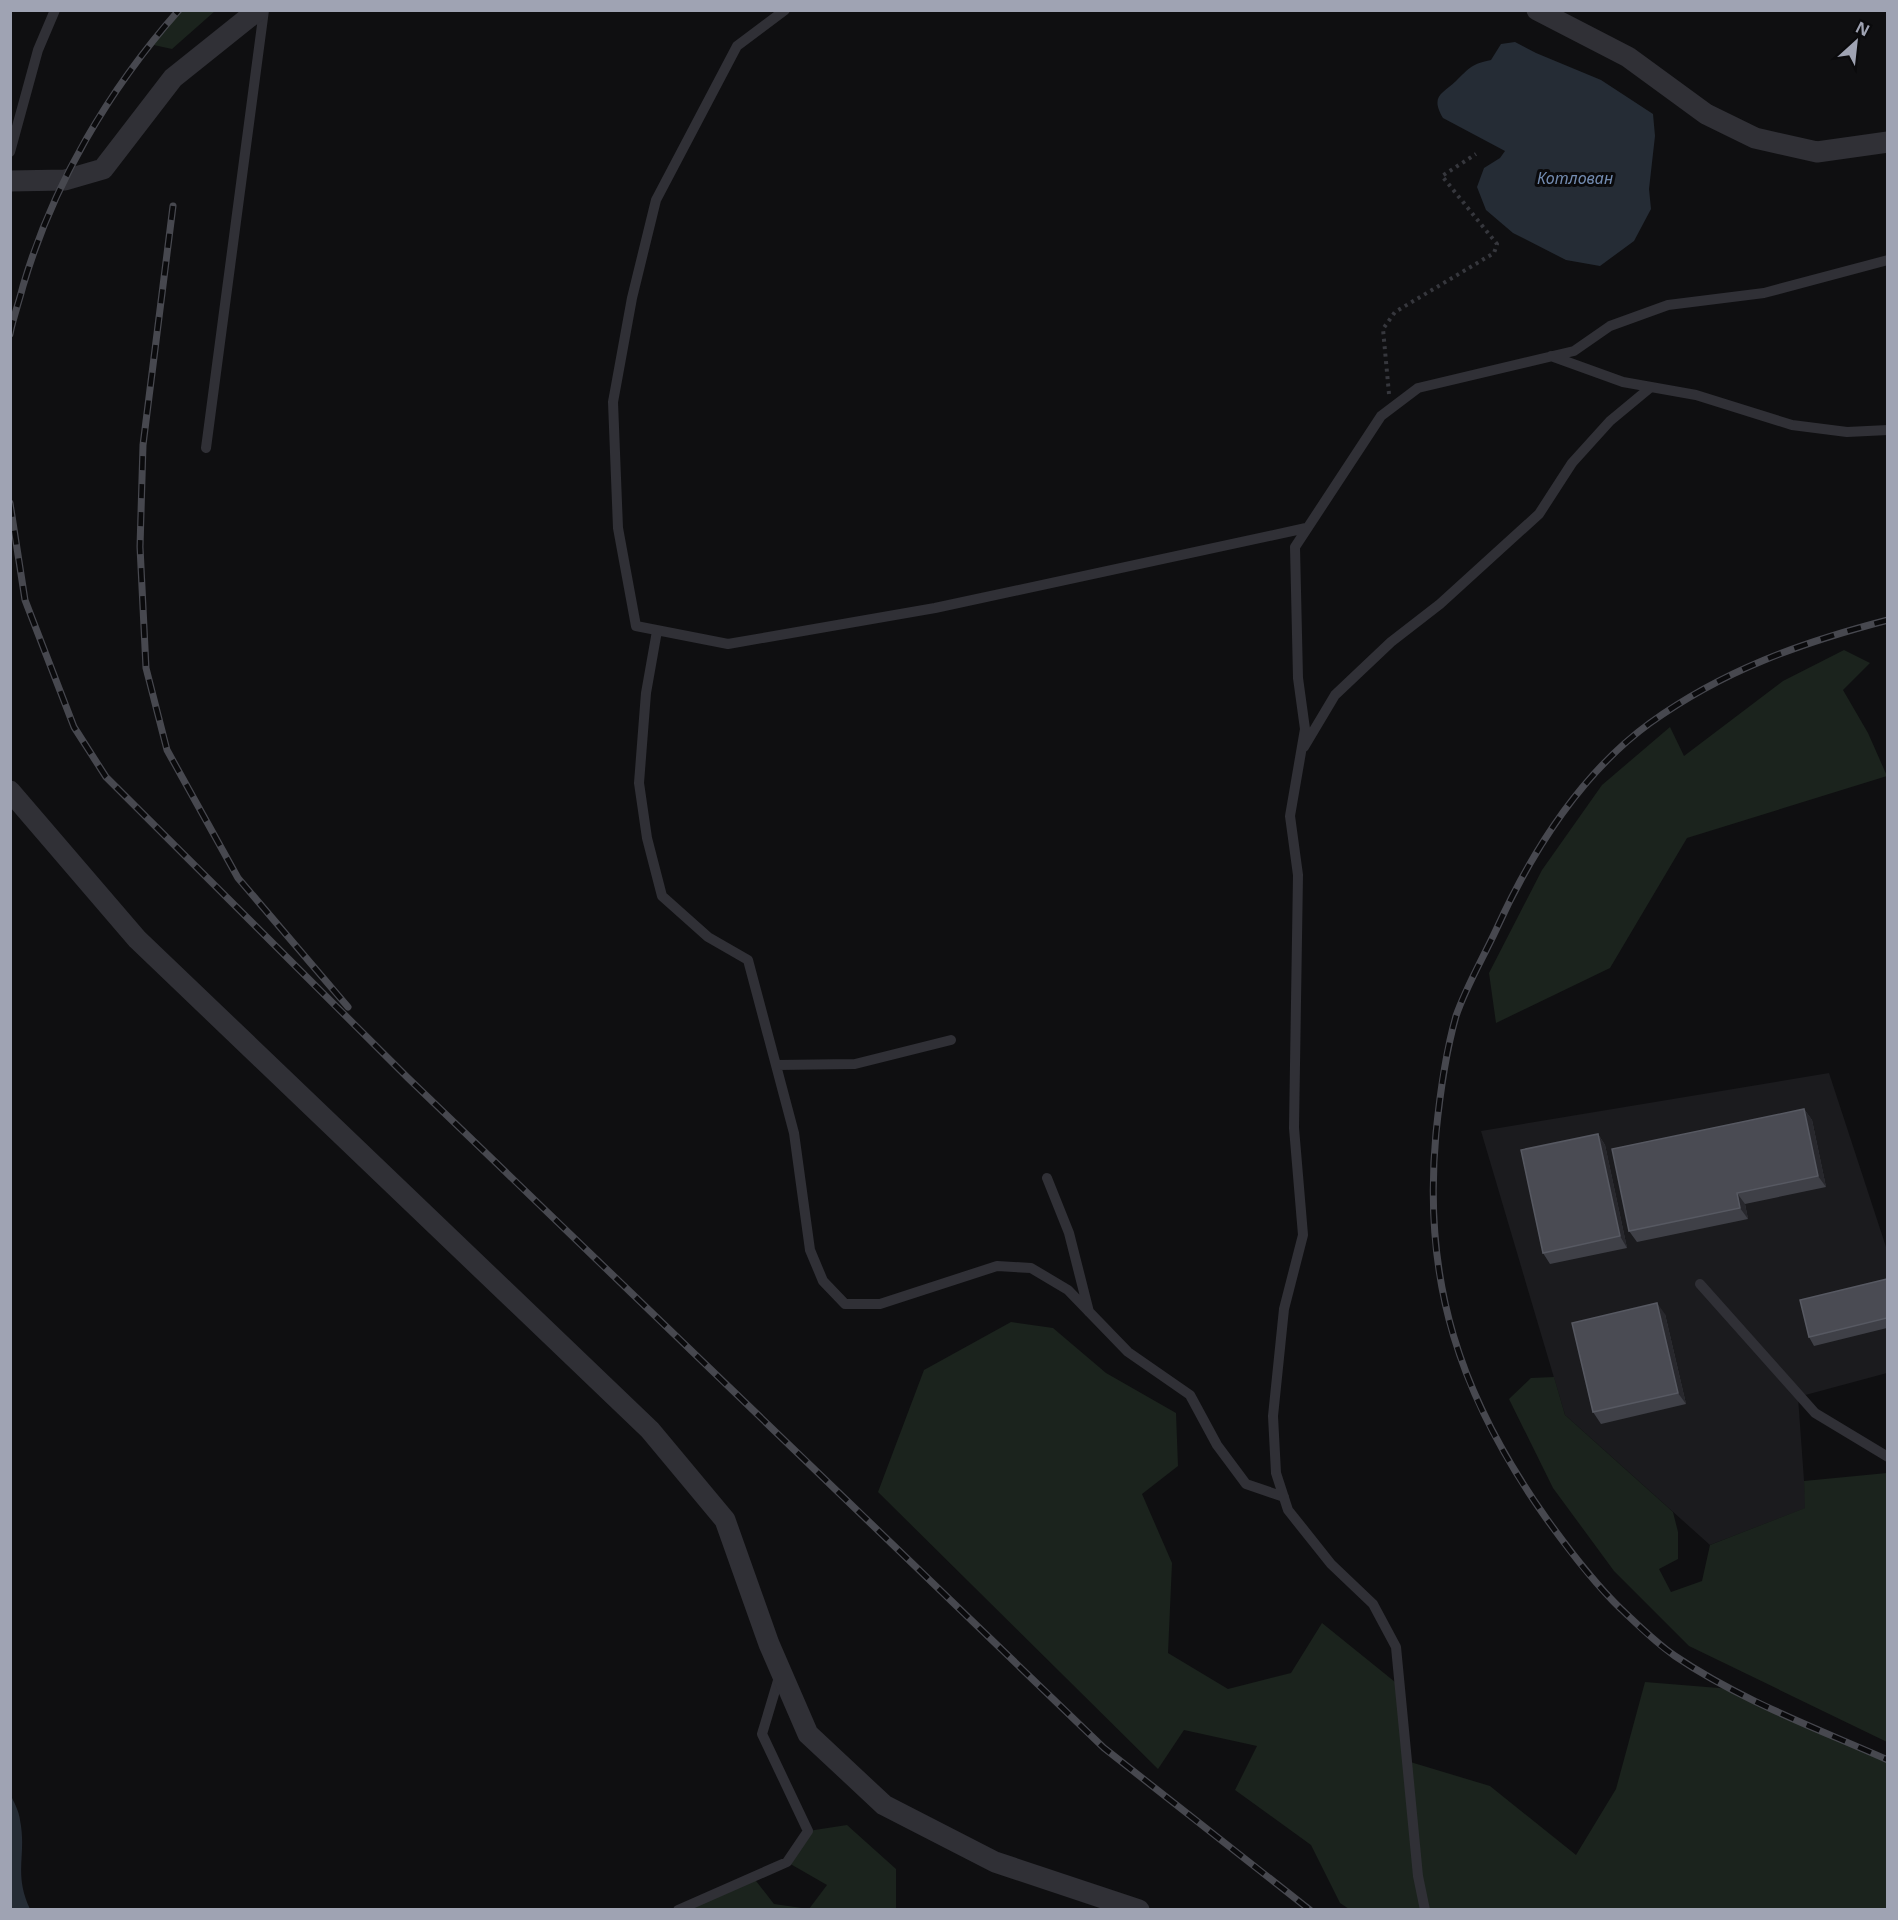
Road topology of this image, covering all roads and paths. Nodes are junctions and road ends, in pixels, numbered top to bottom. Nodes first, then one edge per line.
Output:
1 (55, 10) edge
2 (258, 10) edge
3 (264, 10) edge
4 (785, 10) edge
5 (1537, 10) edge
6 (1887, 142) edge
7 (10, 152) edge
8 (1476, 153) dead end
9 (10, 181) edge
10 (1887, 260) edge
11 (1550, 356) junction
12 (1651, 387) junction
13 (1389, 410) junction
14 (1887, 430) edge
15 (206, 448) dead end
16 (1306, 528) junction
17 (657, 631) junction
18 (1301, 751) junction
19 (10, 791) edge
20 (951, 1040) dead end
21 (777, 1065) junction
22 (1047, 1178) dead end
23 (1700, 1284) dead end
24 (1089, 1312) junction
25 (1887, 1456) edge
26 (1284, 1497) junction
27 (781, 1671) junction
28 (678, 1910) edge
29 (1139, 1910) edge
30 (1425, 1910) edge

1 - 7 lane
2 - 9 street
3 - 15 lane
4 - 17 lane
5 - 6 street
8 - 13 path
10 - 11 lane
11 - 12 lane
11 - 13 lane
12 - 14 lane
12 - 18 lane
13 - 16 lane
16 - 17 lane
16 - 18 lane
17 - 21 lane
18 - 26 lane
19 - 27 street
20 - 21 lane
21 - 24 lane
22 - 24 lane
23 - 25 lane
24 - 26 lane
26 - 30 lane
27 - 28 lane
27 - 29 street

